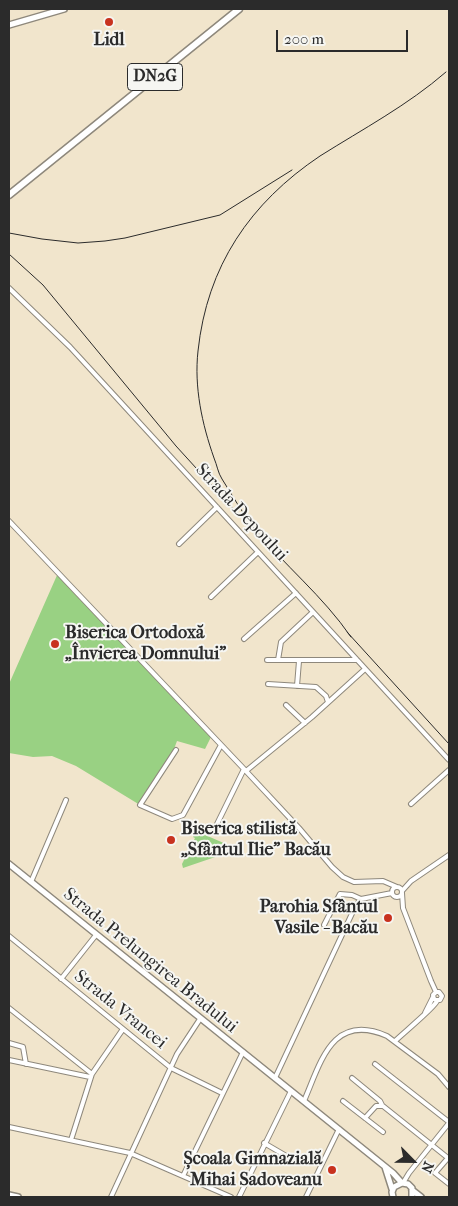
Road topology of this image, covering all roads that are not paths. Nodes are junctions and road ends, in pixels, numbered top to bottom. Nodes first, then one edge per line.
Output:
1 (64, 9) edge
2 (239, 9) edge
3 (231, 11) edge
4 (9, 25) edge
5 (9, 196) edge
6 (9, 288) edge
7 (217, 507) junction
8 (9, 521) edge
9 (179, 544) dead end
10 (258, 552) junction
11 (296, 593) junction
12 (212, 597) dead end
13 (312, 612) junction
14 (244, 639) dead end
15 (267, 660) dead end
16 (278, 660) junction
17 (299, 660) junction
18 (357, 660) junction
19 (365, 669) junction
20 (268, 684) dead end
21 (297, 686) junction
22 (328, 702) junction
23 (286, 705) dead end
24 (305, 723) junction
25 (221, 745) junction
26 (176, 750) dead end
27 (449, 760) edge
28 (245, 770) junction
29 (449, 770) edge
30 (66, 800) dead end
31 (411, 804) dead end
32 (217, 824) dead end
33 (449, 855) edge
34 (9, 864) edge
35 (31, 882) junction
36 (397, 891) junction
37 (361, 899) junction
38 (403, 908) junction
39 (324, 925) dead end
40 (96, 935) junction
41 (9, 936) edge
42 (61, 979) junction
43 (436, 992) junction
44 (433, 997) junction
45 (438, 1001) junction
46 (9, 1008) edge
47 (423, 1015) junction
48 (200, 1020) junction
49 (123, 1029) junction
50 (395, 1041) junction
51 (9, 1043) edge
52 (243, 1052) junction
53 (9, 1060) edge
54 (26, 1064) junction
55 (374, 1064) dead end
56 (171, 1068) junction
57 (91, 1076) junction
58 (275, 1078) junction
59 (352, 1078) dead end
60 (449, 1087) edge
61 (291, 1091) junction
62 (222, 1093) junction
63 (304, 1101) junction
64 (343, 1101) dead end
65 (382, 1105) junction
66 (365, 1118) junction
67 (449, 1123) edge
68 (9, 1126) edge
69 (339, 1129) junction
70 (383, 1132) dead end
71 (71, 1140) junction
72 (264, 1144) junction
73 (432, 1145) junction
74 (130, 1153) junction
75 (295, 1162) dead end
76 (385, 1166) junction
77 (411, 1170) junction
78 (183, 1176) junction
79 (403, 1183) junction
80 (449, 1184) edge
81 (411, 1188) junction
82 (392, 1190) junction
83 (9, 1196) edge
84 (18, 1197) edge
85 (111, 1197) edge
86 (231, 1197) edge
87 (239, 1197) edge
88 (306, 1197) edge
89 (393, 1197) edge
90 (412, 1197) edge
91 (421, 1197) edge

1 - 4 street
2 - 3 main road, DN2G
3 - 5 main road, DN2G
6 - 7 street, Strada Depoului
7 - 9 street
7 - 10 street, Strada Depoului
8 - 25 street
10 - 11 street, Strada Depoului
10 - 12 street
11 - 13 street, Strada Depoului
11 - 14 street
13 - 16 street
13 - 18 street, Strada Depoului
15 - 16 street
16 - 17 street
17 - 18 street
17 - 21 street
18 - 19 street, Strada Depoului
19 - 22 street
19 - 27 street, Strada Depoului
20 - 21 street
21 - 22 street
22 - 24 street
23 - 24 street
24 - 28 street
25 - 26 street
25 - 28 street
28 - 32 street
28 - 36 street
29 - 31 street
30 - 35 street
33 - 36 street
34 - 35 street, Strada Prelungirea Bradului
35 - 40 street, Strada Prelungirea Bradului
36 - 37 street
36 - 38 street
36 - 38 street
37 - 39 street
37 - 58 street
38 - 43 street
40 - 42 street
40 - 48 street, Strada Prelungirea Bradului
41 - 42 street, Strada Vrancei
42 - 49 street, Strada Vrancei
43 - 44 street
43 - 45 street
44 - 45 street
44 - 47 street
45 - 47 street
46 - 57 street
47 - 50 street
48 - 52 street, Strada Prelungirea Bradului
48 - 56 street
49 - 56 street, Strada Vrancei
49 - 57 street
50 - 60 street
50 - 63 street
51 - 54 street
52 - 58 street, Strada Prelungirea Bradului
52 - 62 street
53 - 54 street
54 - 57 street
55 - 67 street
56 - 62 street, Strada Vrancei
56 - 74 street
57 - 71 street
58 - 61 street, Strada Prelungirea Bradului
59 - 65 street
61 - 63 street, Strada Prelungirea Bradului
61 - 72 street
62 - 78 street
63 - 69 street, Strada Prelungirea Bradului
64 - 66 street
65 - 66 street
65 - 73 street
66 - 70 street
67 - 73 street
68 - 71 street
69 - 76 street, Strada Prelungirea Bradului
69 - 88 street
71 - 74 street
72 - 75 street
72 - 87 street
73 - 77 street
73 - 80 street
74 - 78 street
74 - 85 street
76 - 79 street, Strada Prelungirea Bradului
76 - 82 street
77 - 79 street
77 - 81 street
78 - 86 street
79 - 81 street
79 - 82 street
81 - 90 street
81 - 91 street
82 - 89 street
83 - 84 street

